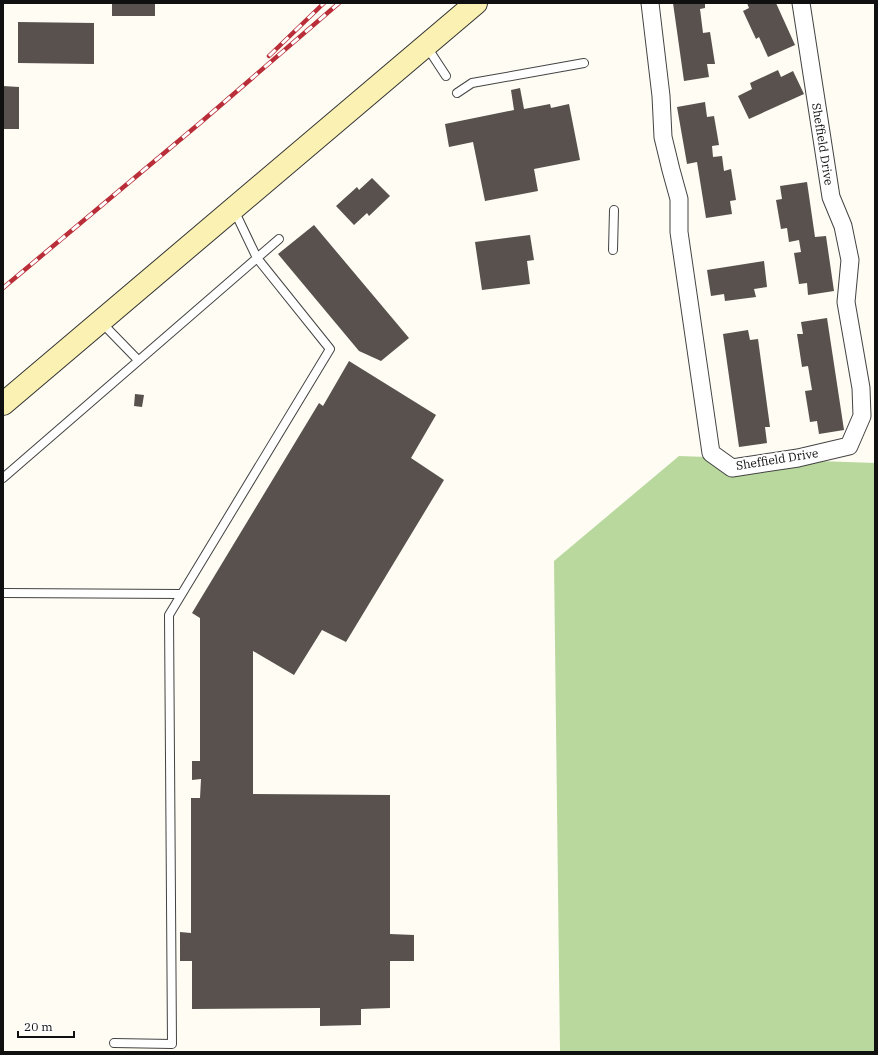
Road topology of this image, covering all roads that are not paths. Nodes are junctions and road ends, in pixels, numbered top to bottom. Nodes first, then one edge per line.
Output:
1 (476, 3) edge
2 (650, 3) edge
3 (801, 3) edge
4 (426, 46) junction
5 (584, 63) dead end
6 (446, 76) dead end
7 (457, 93) dead end
8 (233, 209) junction
9 (614, 210) dead end
10 (279, 239) dead end
11 (612, 250) dead end
12 (257, 258) junction
13 (100, 322) junction
14 (138, 360) junction
15 (3, 404) edge
16 (3, 478) edge
17 (3, 593) edge
18 (181, 594) junction
19 (114, 1042) dead end

1 - 4 main road
2 - 3 street, Sheffield Drive
4 - 6 lane
4 - 8 main road
5 - 7 lane
8 - 12 lane
8 - 13 main road
9 - 11 lane
10 - 12 lane
12 - 14 lane
12 - 18 lane
13 - 14 lane
13 - 15 main road
14 - 16 lane
17 - 18 lane
18 - 19 lane

